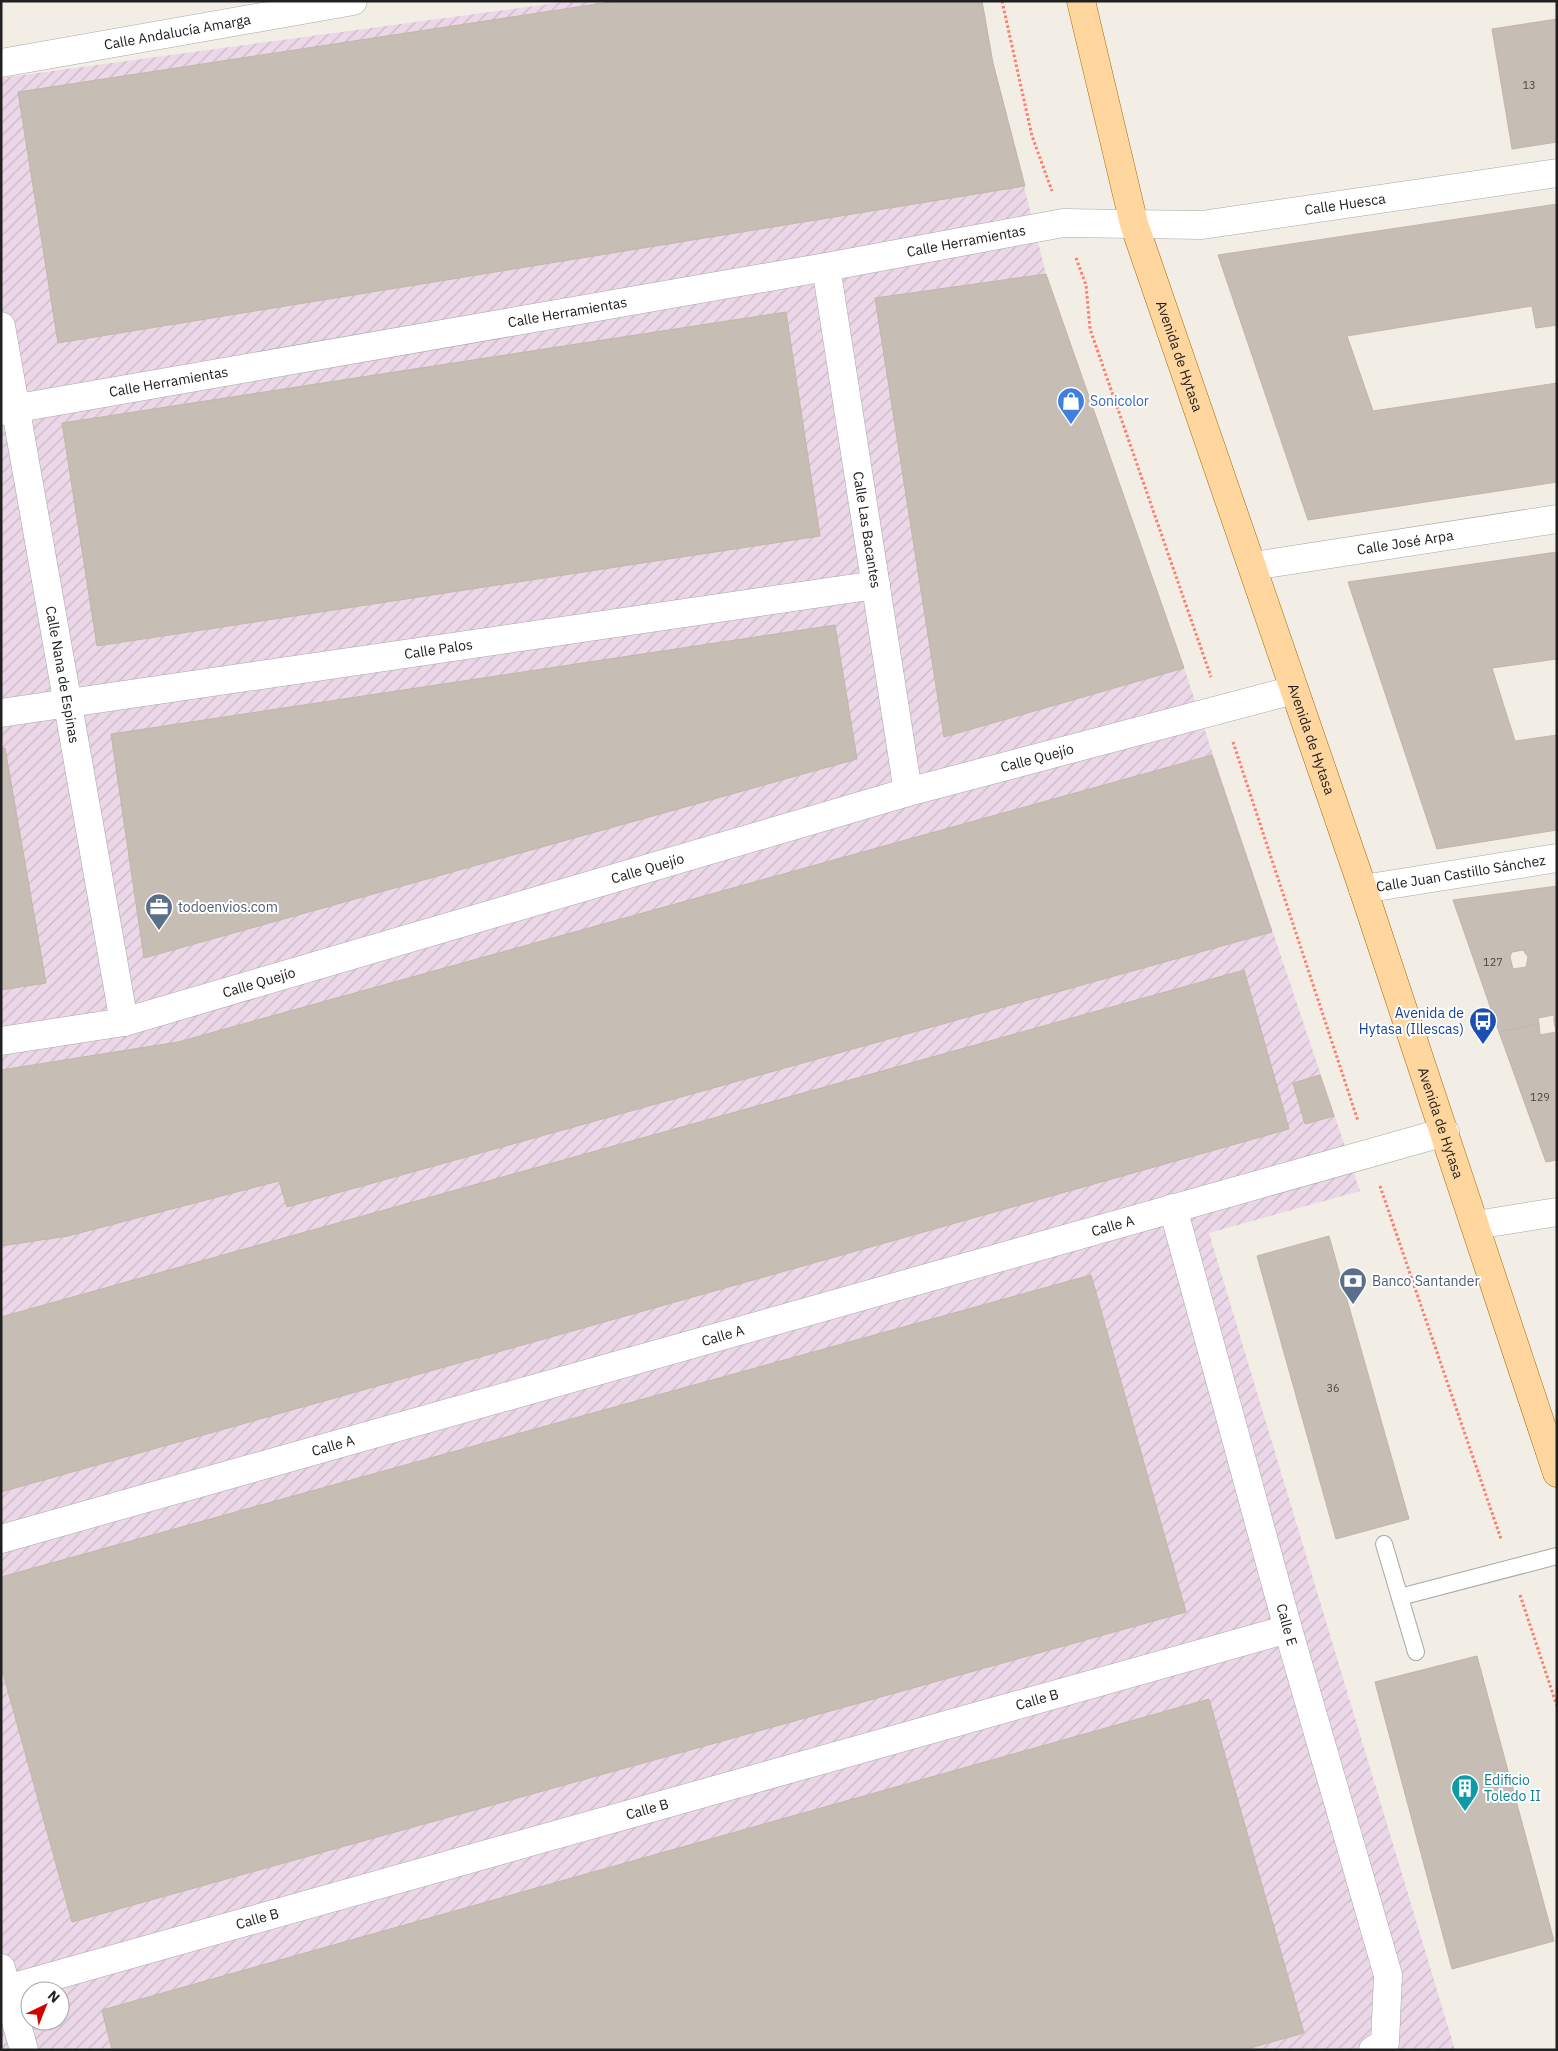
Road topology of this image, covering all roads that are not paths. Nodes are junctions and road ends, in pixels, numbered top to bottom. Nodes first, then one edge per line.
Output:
1 (353, 1) edge
2 (1081, 1) edge
3 (1, 63) edge
4 (1557, 173) edge
5 (1134, 224) junction
6 (826, 267) junction
7 (1, 326) edge
8 (9, 410) edge
9 (1557, 519) edge
10 (1253, 566) junction
11 (876, 585) junction
12 (1294, 690) junction
13 (68, 704) junction
14 (1, 713) edge
15 (908, 792) junction
16 (1557, 858) edge
17 (1363, 889) junction
18 (124, 1022) junction
19 (1, 1041) edge
20 (1445, 1132) junction
21 (1173, 1208) junction
22 (1557, 1212) edge
23 (1476, 1225) junction
24 (1557, 1473) edge
25 (1, 1539) edge
26 (1384, 1544) dead end
27 (1557, 1556) edge
28 (1400, 1597) junction
29 (1288, 1629) junction
30 (1416, 1652) dead end
31 (4, 1979) edge
32 (1379, 2046) edge
33 (24, 2050) edge

1 - 3 street, Calle Andalucía Amarga
2 - 5 main road, Avenida de Hytasa
4 - 5 street, Calle Huesca
5 - 6 street, Calle Herramientas
5 - 10 main road, Avenida de Hytasa
6 - 8 street, Calle Herramientas
6 - 11 street, Calle Las Bacantes
7 - 8 street, Calle Nana de Espinas
8 - 13 street, Calle Nana de Espinas
9 - 10 street, Calle José Arpa
10 - 12 main road, Avenida de Hytasa
11 - 13 street, Calle Palos
11 - 15 street, Calle Las Bacantes
12 - 15 street, Calle Quejío
12 - 17 main road, Avenida de Hytasa
13 - 14 street, Calle Palos
13 - 18 street, Calle Nana de Espinas
15 - 18 street, Calle Quejío
16 - 17 street, Calle Juan Castillo Sánchez
17 - 20 main road, Avenida de Hytasa
18 - 19 street, Calle Quejío
20 - 21 street, Calle A
20 - 23 main road, Avenida de Hytasa
21 - 25 street, Calle A
21 - 29 street, Calle E
22 - 23 street
23 - 24 main road, Avenida de Hytasa
26 - 28 lane
27 - 28 lane
28 - 30 lane
29 - 31 street, Calle B
29 - 32 street, Calle E
31 - 33 street

